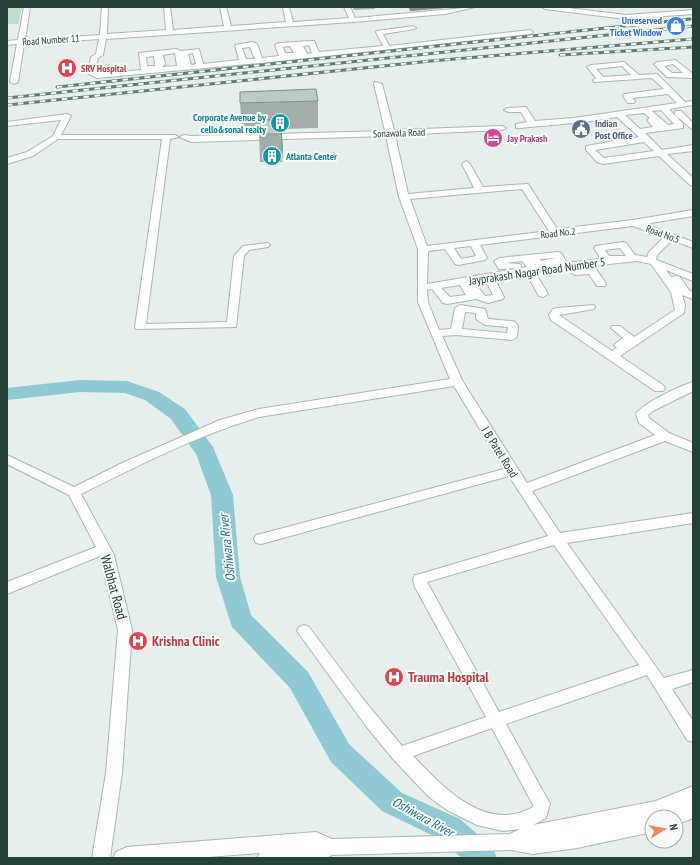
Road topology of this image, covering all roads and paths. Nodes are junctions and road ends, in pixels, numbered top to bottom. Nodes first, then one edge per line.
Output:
1 (27, 7) edge
2 (99, 7) edge
3 (106, 7) edge
4 (167, 7) edge
5 (223, 7) edge
6 (286, 7) edge
7 (347, 7) edge
8 (400, 7) edge
9 (472, 7) edge
10 (545, 7) edge
11 (633, 10) dead end
12 (693, 12) edge
13 (405, 16) junction
14 (641, 17) junction
15 (353, 20) junction
16 (290, 24) junction
17 (228, 28) junction
18 (413, 28) dead end
19 (170, 32) junction
20 (530, 32) dead end
21 (99, 37) junction
22 (21, 42) junction
23 (7, 43) edge
24 (387, 48) junction
25 (259, 59) junction
26 (243, 60) junction
27 (200, 64) junction
28 (184, 66) junction
29 (161, 69) junction
30 (146, 70) junction
31 (651, 73) junction
32 (635, 75) junction
33 (670, 75) dead end
34 (14, 82) dead end
35 (378, 84) dead end
36 (649, 91) dead end
37 (667, 91) junction
38 (632, 101) dead end
39 (693, 103) edge
40 (674, 104) junction
41 (645, 108) junction
42 (508, 110) dead end
43 (617, 114) junction
44 (531, 121) junction
45 (516, 123) junction
46 (7, 124) edge
47 (542, 124) junction
48 (693, 128) edge
49 (660, 132) dead end
50 (390, 133) junction
51 (642, 134) junction
52 (56, 137) junction
53 (166, 138) junction
54 (675, 147) dead end
55 (693, 148) edge
56 (658, 153) junction
57 (7, 161) edge
58 (466, 164) dead end
59 (693, 183) edge
60 (480, 190) junction
61 (404, 198) junction
62 (693, 213) edge
63 (633, 223) junction
64 (555, 233) junction
65 (670, 236) junction
66 (692, 243) edge
67 (265, 245) dead end
68 (476, 246) junction
69 (423, 249) junction
70 (450, 249) junction
71 (632, 257) junction
72 (611, 259) junction
73 (651, 261) junction
74 (670, 264) dead end
75 (570, 269) junction
76 (531, 270) junction
77 (678, 272) junction
78 (490, 279) junction
79 (693, 279) edge
80 (502, 281) dead end
81 (469, 282) junction
82 (601, 284) dead end
83 (431, 288) junction
84 (543, 294) dead end
85 (693, 296) edge
86 (590, 306) dead end
87 (616, 328) dead end
88 (456, 332) junction
89 (436, 333) junction
90 (598, 338) dead end
91 (611, 352) junction
92 (457, 382) junction
93 (693, 386) edge
94 (659, 388) dead end
95 (665, 436) junction
96 (693, 448) edge
97 (7, 459) edge
98 (512, 472) junction
99 (524, 489) junction
100 (74, 492) junction
101 (693, 518) edge
102 (261, 539) dead end
103 (557, 539) junction
104 (104, 549) junction
105 (7, 588) edge
106 (304, 631) dead end
107 (650, 668) junction
108 (693, 676) edge
109 (661, 685) junction
110 (496, 719) junction
111 (690, 726) edge
112 (399, 754) junction
113 (693, 794) edge
114 (644, 826) edge
115 (511, 842) junction
116 (332, 847) junction
117 (101, 858) edge
118 (122, 858) edge
119 (266, 858) edge

1 - 22 street
2 - 21 street
3 - 21 street
4 - 19 street
5 - 17 street
6 - 16 street
7 - 15 street
8 - 13 street
9 - 13 street, Road Number 11
10 - 14 street
11 - 14 street
12 - 14 street
13 - 15 street, Road Number 11
15 - 16 street, Road Number 11
16 - 17 street, Road Number 11
17 - 19 street, Road Number 11
18 - 24 street
19 - 21 street, Road Number 11
20 - 24 street
21 - 22 street, Road Number 11
21 - 30 street
22 - 23 street, Road Number 11
22 - 34 street
24 - 25 street
25 - 26 street
25 - 26 street
26 - 27 street
27 - 28 street
27 - 28 street
28 - 29 street
28 - 29 street
29 - 30 street
29 - 30 street
31 - 32 street
31 - 33 street
31 - 37 street
32 - 32 street
35 - 50 street, I B Patel Road
36 - 37 street
37 - 38 street
37 - 40 street
39 - 40 street, Sonawala Road
40 - 41 street, Sonawala Road
40 - 41 street
40 - 41 street
40 - 48 street
41 - 43 street, Sonawala Road
41 - 51 street
42 - 44 street
43 - 47 street, Sonawala Road
43 - 51 street
44 - 45 street, Sonawala Road
44 - 47 street, Sonawala Road
45 - 47 street, Sonawala Road
45 - 50 street, Sonawala Road
46 - 52 street
49 - 51 street
50 - 53 street, Sonawala Road
50 - 61 street, I B Patel Road
51 - 54 street
51 - 56 street
51 - 56 street
52 - 53 street, Sonawala Road
52 - 57 street
53 - 67 street
55 - 56 street
56 - 59 street
58 - 60 street
60 - 61 street
60 - 64 street
61 - 69 street, I B Patel Road
62 - 63 street, Road No.2
63 - 64 street, Road No.2
63 - 65 street, Road No.5
64 - 68 street, Road No.2
65 - 66 street, Road No.5
65 - 73 street
68 - 70 street, Road No.2
68 - 70 street
69 - 70 street, Road No.2
69 - 83 street, I B Patel Road
71 - 72 street, Jayprakash Nagar Road Number 5
71 - 72 street
71 - 73 street, Jayprakash Nagar Road Number 5
72 - 75 street, Jayprakash Nagar Road Number 5
73 - 77 street, Jayprakash Nagar Road Number 5
73 - 91 street
74 - 77 street
75 - 76 street
75 - 76 street, Jayprakash Nagar Road Number 5
75 - 82 street
76 - 78 street, Jayprakash Nagar Road Number 5
76 - 80 street
76 - 84 street
77 - 79 street
77 - 85 street
78 - 81 street, Jayprakash Nagar Road Number 5
78 - 81 street
81 - 83 street, Jayprakash Nagar Road Number 5
81 - 83 street
83 - 89 street, I B Patel Road
86 - 91 street
87 - 91 street
88 - 88 street
88 - 89 street
89 - 92 street, I B Patel Road
90 - 91 street
91 - 94 street
92 - 98 street, I B Patel Road
92 - 100 street
93 - 95 street
95 - 96 street
95 - 99 street
97 - 100 street
98 - 99 street, I B Patel Road
98 - 102 street
99 - 103 street, I B Patel Road
100 - 104 street, Walbhat Road
101 - 103 street
103 - 107 street, I B Patel Road
103 - 110 street
104 - 105 street
104 - 117 street, Walbhat Road
106 - 112 street
107 - 109 street, I B Patel Road
107 - 110 street
108 - 109 street
109 - 111 street, I B Patel Road
110 - 112 street
110 - 112 street
113 - 115 street
114 - 115 street
115 - 116 street
116 - 118 street
116 - 119 street

